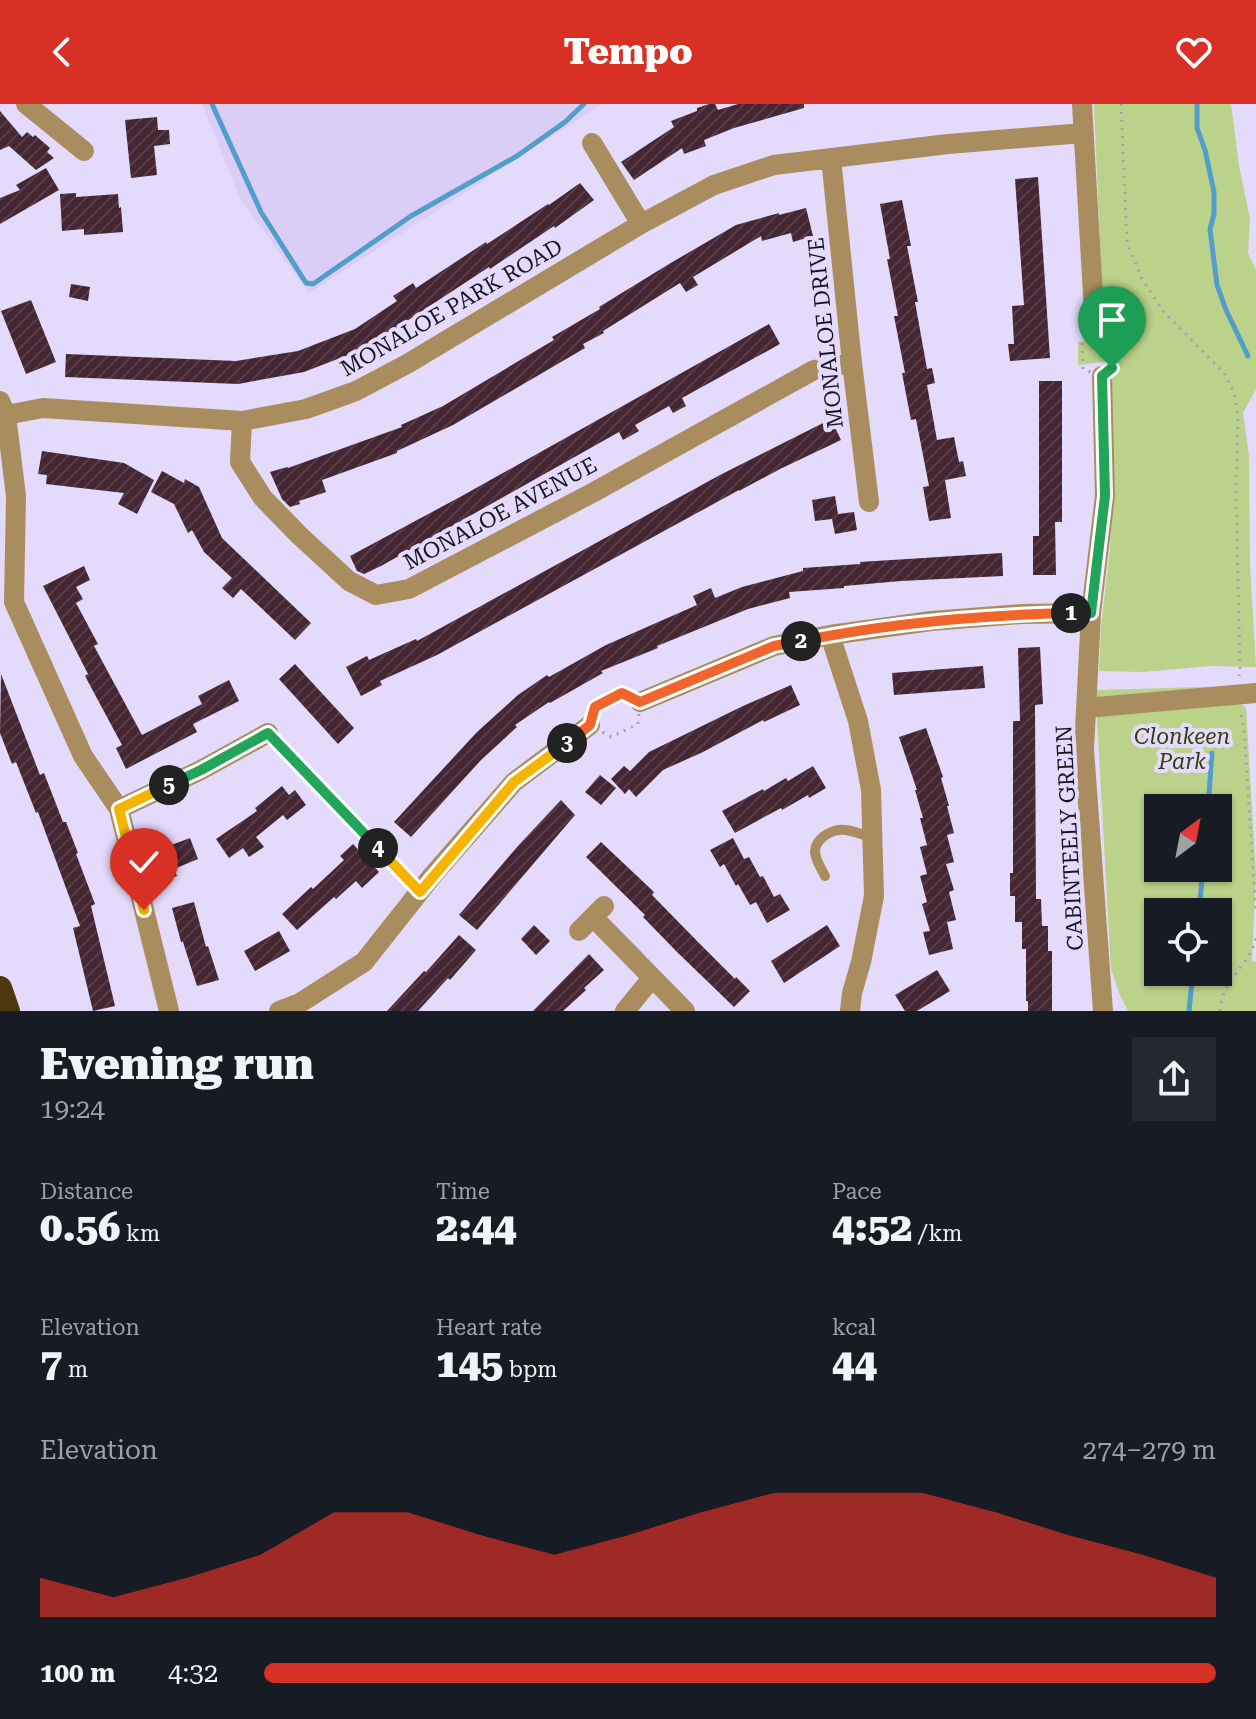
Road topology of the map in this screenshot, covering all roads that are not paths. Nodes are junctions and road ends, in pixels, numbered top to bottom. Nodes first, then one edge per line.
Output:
1 (26, 104) edge
2 (1082, 104) edge
3 (1083, 133) junction
4 (592, 143) dead end
5 (84, 151) dead end
6 (831, 158) junction
7 (641, 224) junction
8 (1095, 330) road end
9 (852, 363) junction
10 (1102, 376) road end
11 (3, 408) edge
12 (242, 421) junction
13 (869, 502) dead end
14 (1091, 613) junction
15 (830, 635) junction
16 (1250, 694) edge
17 (640, 702) road end
18 (1086, 708) junction
19 (1256, 712) edge
20 (590, 725) road end
21 (268, 733) road end
22 (119, 809) junction
23 (872, 837) junction
24 (825, 876) dead end
25 (592, 918) dead end
26 (652, 978) junction
27 (0, 988) edge
28 (8, 1011) edge
29 (169, 1011) edge
30 (279, 1011) edge
31 (625, 1011) edge
32 (685, 1011) edge
33 (850, 1011) edge
34 (1103, 1011) edge

1 - 5 street
2 - 3 street
3 - 6 street, MONALOE PARK ROAD
3 - 8 street
4 - 7 street
6 - 7 street, MONALOE PARK ROAD
6 - 9 street, MONALOE DRIVE
7 - 12 street, MONALOE PARK ROAD
9 - 12 street, MONALOE AVENUE
9 - 13 street, MONALOE DRIVE
10 - 14 street, CABINTEELY GREEN
11 - 12 street, MONALOE PARK ROAD
11 - 22 street
14 - 15 street
14 - 18 street, CABINTEELY GREEN
15 - 17 street
15 - 23 street
16 - 18 street
16 - 19 street
18 - 34 street, CABINTEELY GREEN
20 - 30 street
21 - 22 street
22 - 29 street
23 - 24 lane
23 - 33 street
25 - 26 street
26 - 31 street
26 - 32 street
27 - 28 highway

